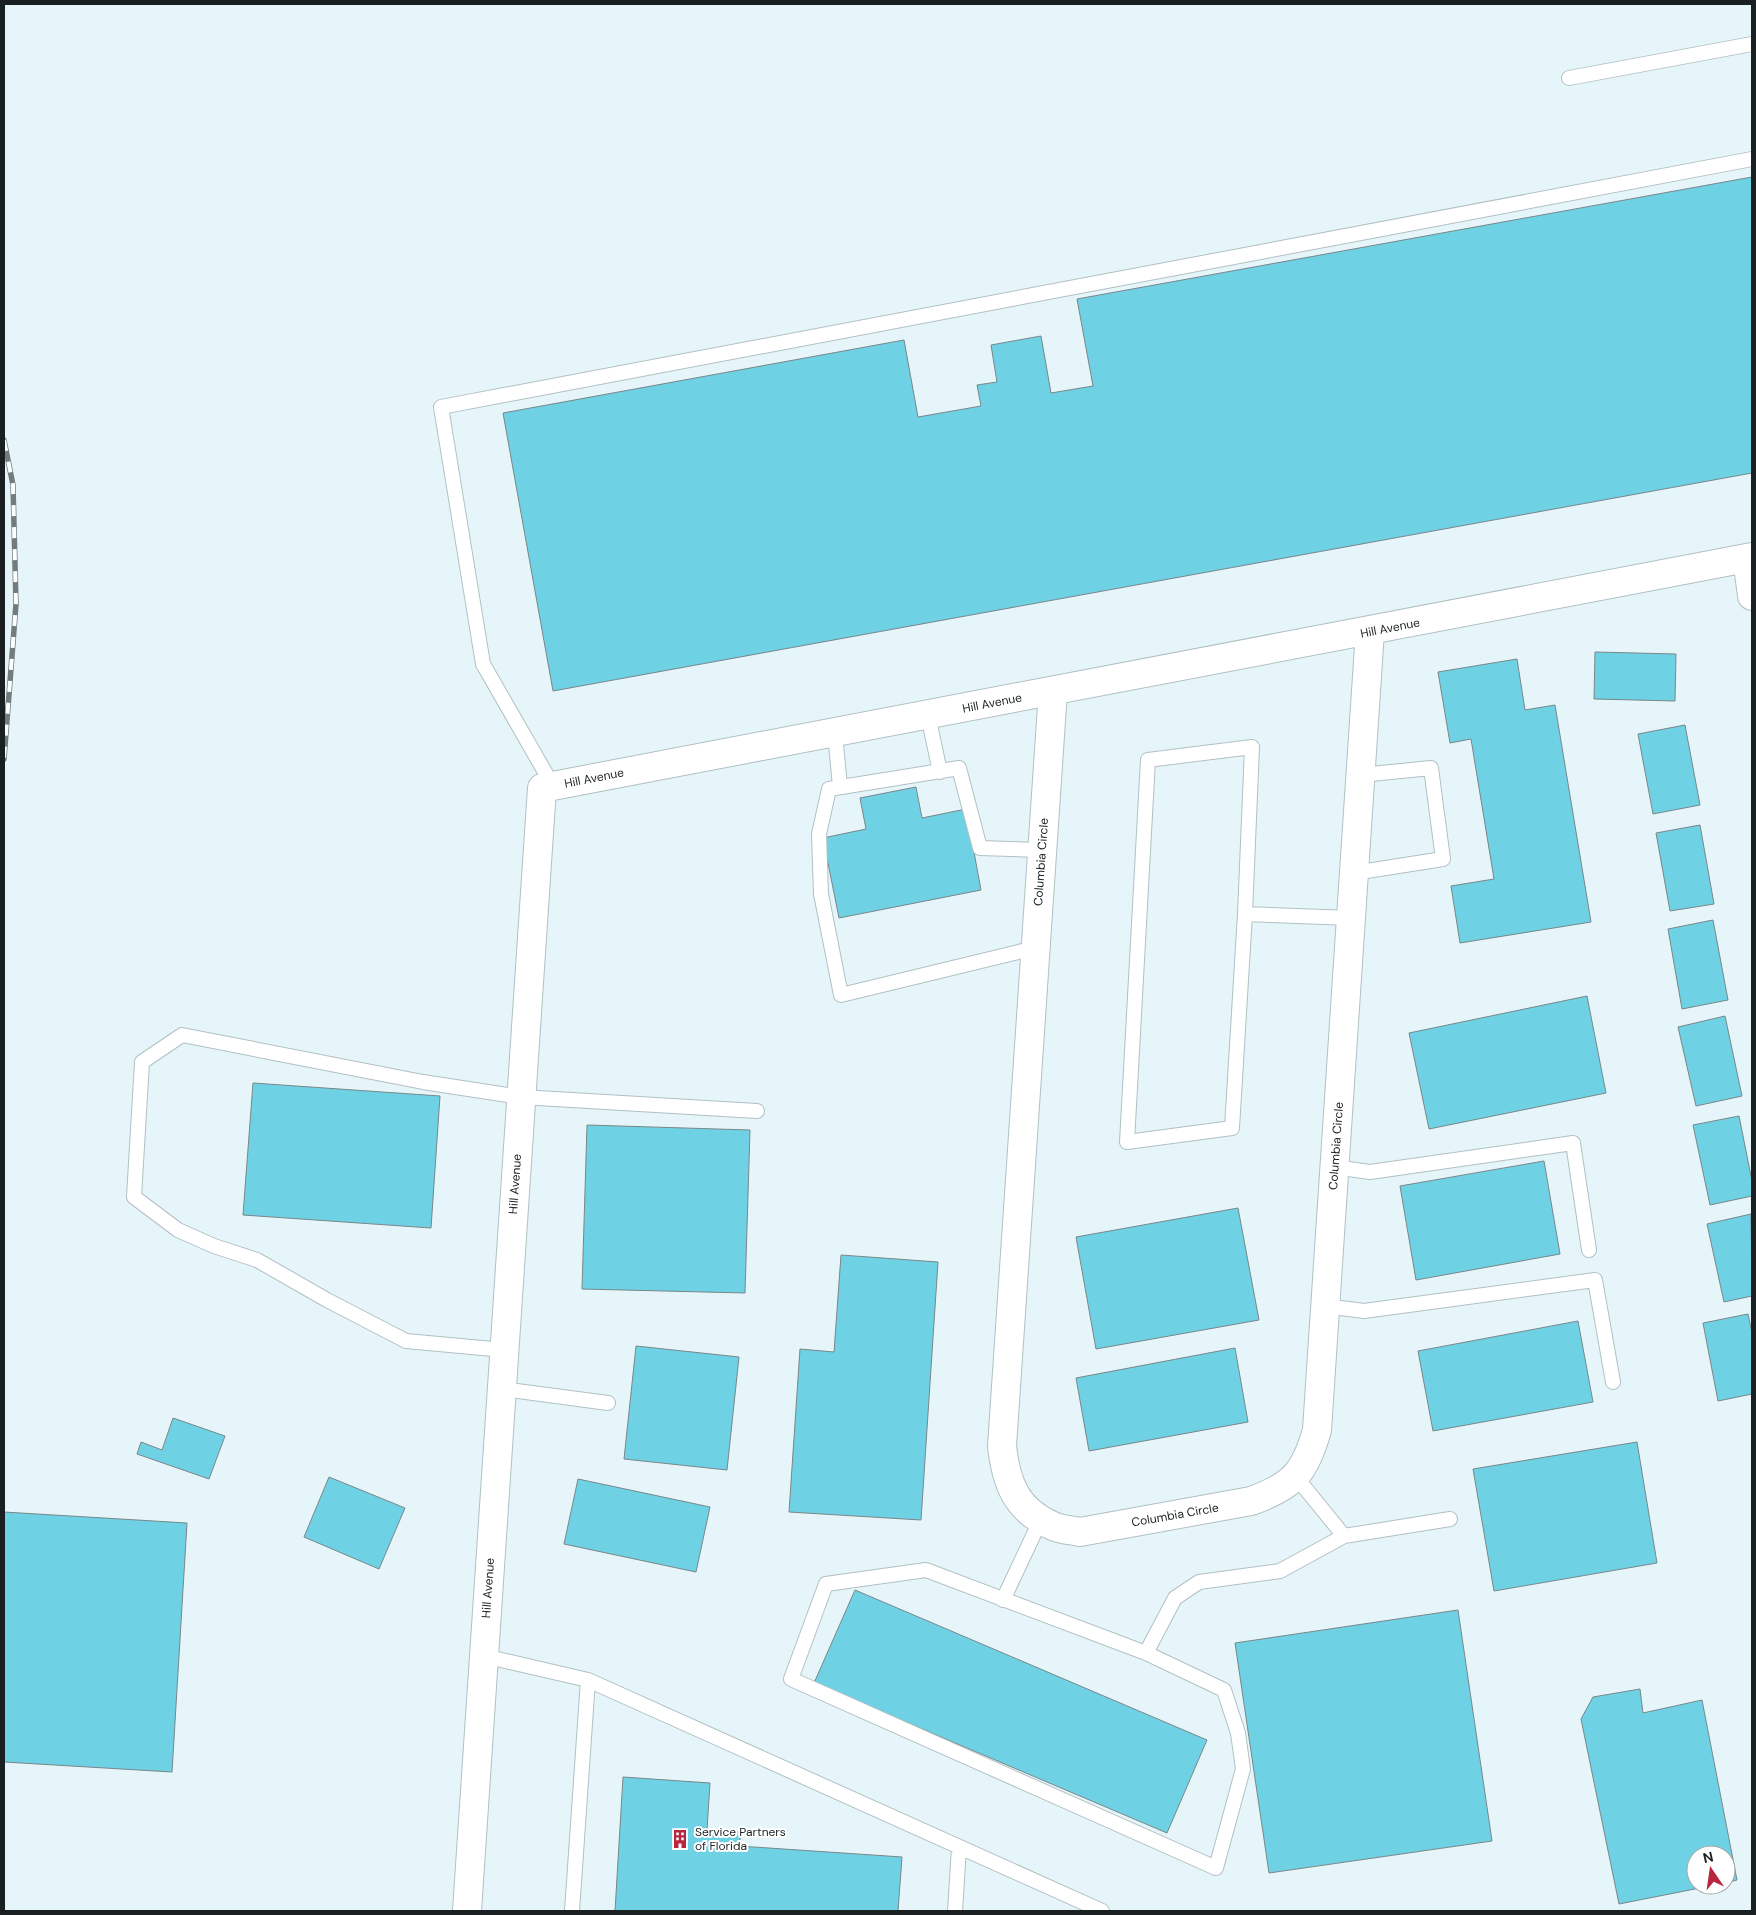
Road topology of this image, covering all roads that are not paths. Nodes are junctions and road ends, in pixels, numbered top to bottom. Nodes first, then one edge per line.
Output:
1 (1752, 44) edge
2 (1568, 78) dead end
3 (1752, 159) edge
4 (1749, 558) edge
5 (1752, 596) edge
6 (1370, 631) junction
7 (1053, 692) junction
8 (928, 715) junction
9 (835, 733) junction
10 (940, 772) junction
11 (1361, 775) junction
12 (553, 786) junction
13 (840, 787) junction
14 (1042, 850) junction
15 (1354, 873) junction
16 (1245, 914) junction
17 (1351, 918) junction
18 (1036, 948) junction
19 (521, 1097) junction
20 (756, 1111) dead end
21 (1334, 1167) junction
22 (1589, 1250) dead end
23 (1325, 1306) junction
24 (504, 1350) junction
25 (1613, 1382) dead end
26 (502, 1389) junction
27 (608, 1403) dead end
28 (1296, 1476) junction
29 (1041, 1519) junction
30 (1450, 1519) dead end
31 (1344, 1536) junction
32 (1003, 1600) junction
33 (1146, 1653) junction
34 (484, 1656) junction
35 (588, 1680) junction
36 (959, 1847) junction
37 (467, 1911) edge
38 (572, 1911) edge
39 (955, 1911) edge
40 (1102, 1911) edge

1 - 2 lane
3 - 12 lane
4 - 5 street
4 - 6 street, Hill Avenue
6 - 7 street, Hill Avenue
6 - 11 street, Columbia Circle
7 - 8 street, Hill Avenue
7 - 14 street, Columbia Circle
8 - 9 street, Hill Avenue
8 - 10 lane
9 - 12 street, Hill Avenue
9 - 13 lane
10 - 13 lane
10 - 14 lane
11 - 15 street, Columbia Circle
11 - 15 lane
12 - 19 street, Hill Avenue
13 - 18 lane
14 - 18 street, Columbia Circle
15 - 17 street, Columbia Circle
16 - 16 lane
16 - 17 lane
17 - 21 street, Columbia Circle
18 - 29 street, Columbia Circle
19 - 20 lane
19 - 24 street, Hill Avenue
19 - 24 lane
21 - 22 lane
21 - 23 street, Columbia Circle
23 - 25 lane
23 - 28 street, Columbia Circle
24 - 26 street, Hill Avenue
26 - 27 lane
26 - 34 street, Hill Avenue
28 - 29 street, Columbia Circle
28 - 31 lane
29 - 32 lane
30 - 31 lane
31 - 33 lane
32 - 33 lane
32 - 33 lane
34 - 35 lane
34 - 37 street, Hill Avenue
35 - 36 lane
35 - 38 lane
36 - 39 lane
36 - 40 lane

